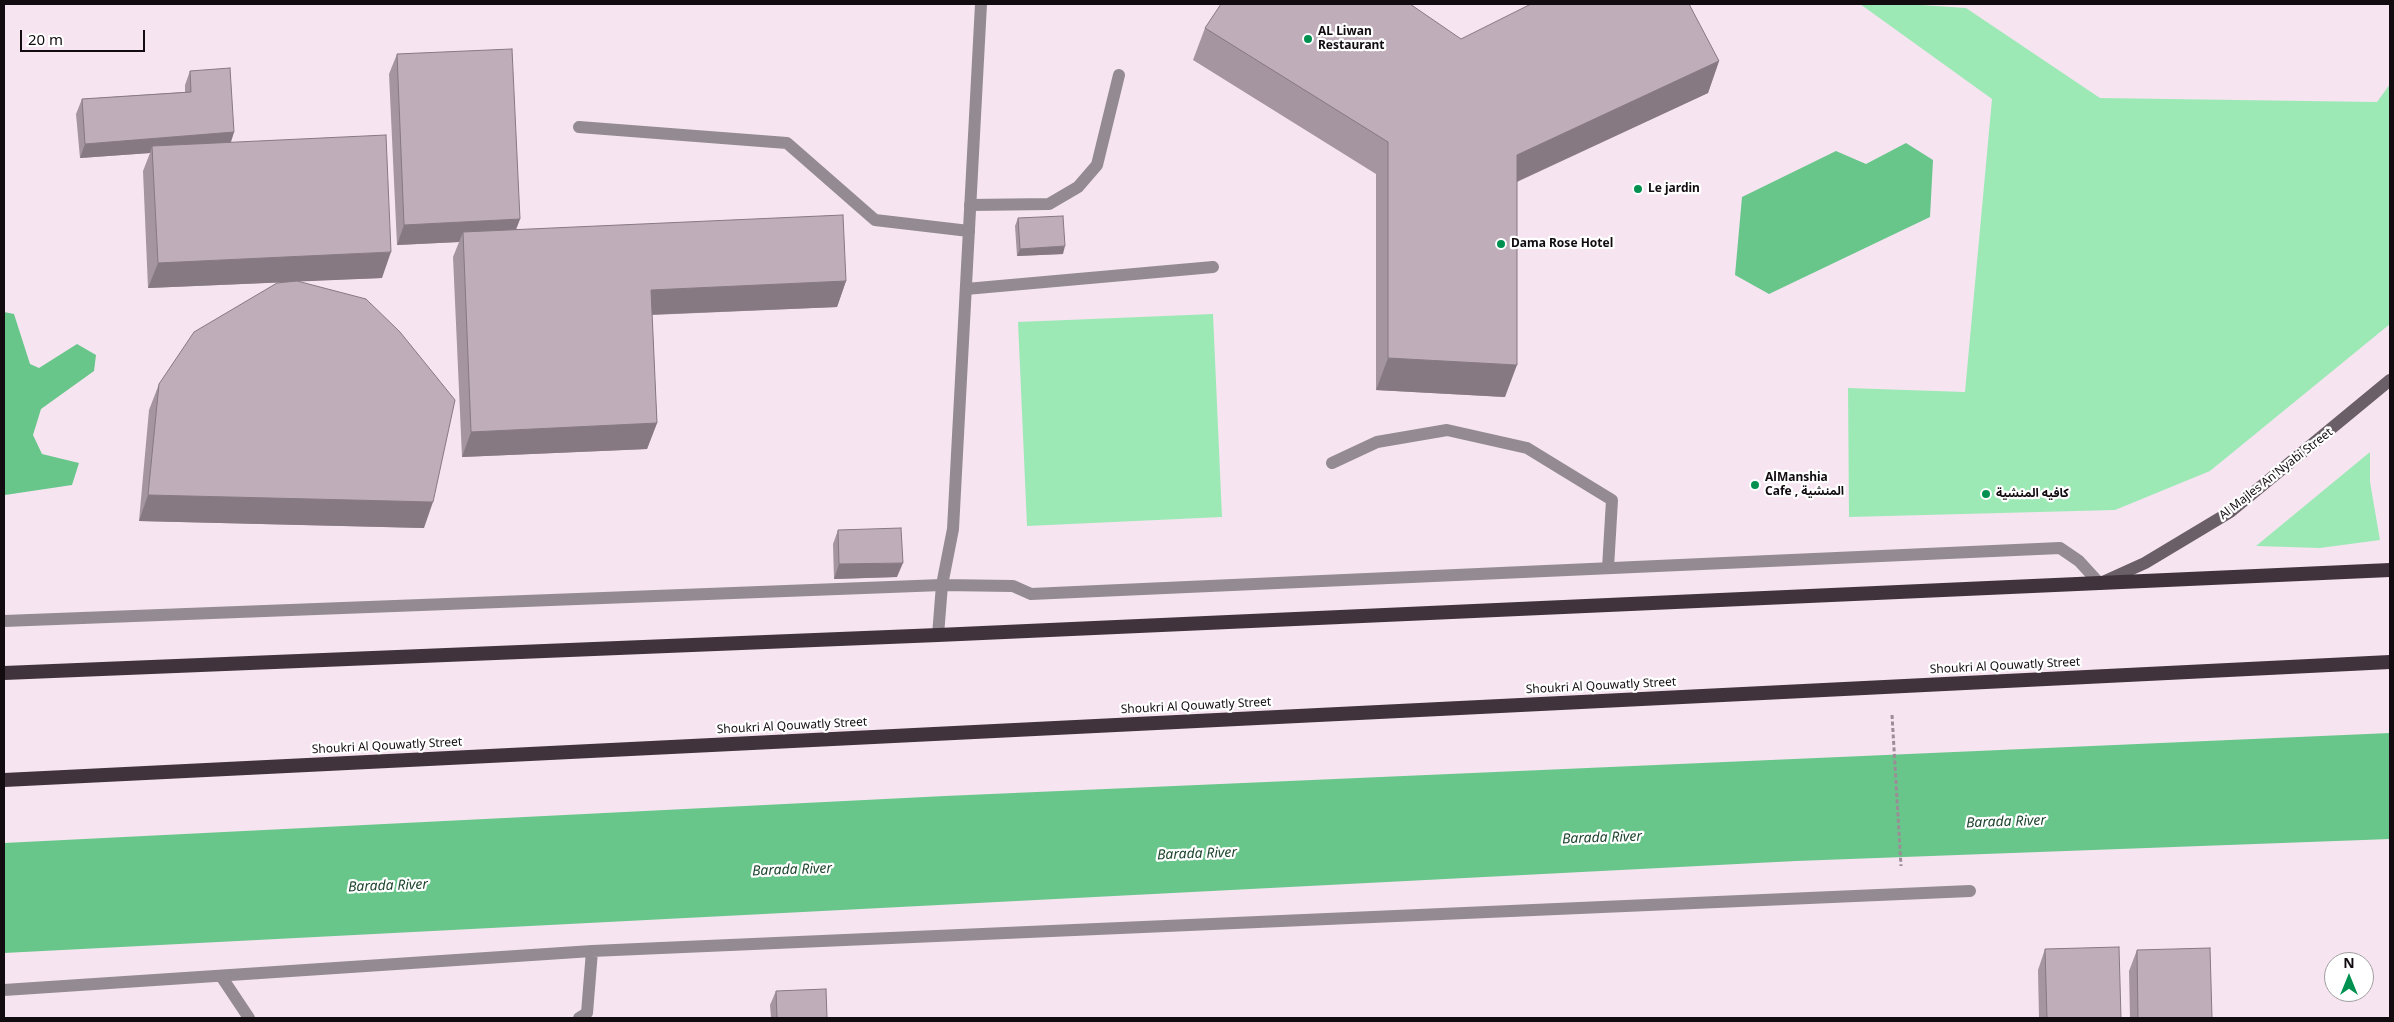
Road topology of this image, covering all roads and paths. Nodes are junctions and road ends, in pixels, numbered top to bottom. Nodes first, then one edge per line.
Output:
1 (981, 4) edge
2 (1119, 75) dead end
3 (579, 127) dead end
4 (970, 205) junction
5 (969, 231) junction
6 (1213, 267) dead end
7 (966, 289) junction
8 (2390, 380) edge
9 (1332, 463) dead end
10 (1608, 568) junction
11 (2390, 570) edge
12 (2100, 584) junction
13 (942, 585) junction
14 (4, 621) edge
15 (938, 635) junction
16 (2390, 662) edge
17 (4, 673) edge
18 (1890, 687) junction
19 (4, 780) edge
20 (1970, 891) dead end
21 (1903, 894) junction
22 (592, 951) junction
23 (221, 976) junction
24 (4, 990) edge
25 (249, 1018) edge
26 (579, 1018) edge

1 - 4 street
2 - 4 street
3 - 5 street
4 - 5 street
5 - 7 street
6 - 7 street
7 - 13 street
8 - 12 main road, Al Majles An'Nyabi Street
9 - 10 street
10 - 12 street
10 - 13 street
11 - 12 highway
12 - 15 highway
13 - 14 street
13 - 15 street
15 - 17 highway
16 - 18 highway, Shoukri Al Qouwatly Street
18 - 19 highway, Shoukri Al Qouwatly Street
18 - 21 path
20 - 21 street
21 - 22 street
22 - 23 street
22 - 26 street
23 - 24 street
23 - 25 street

